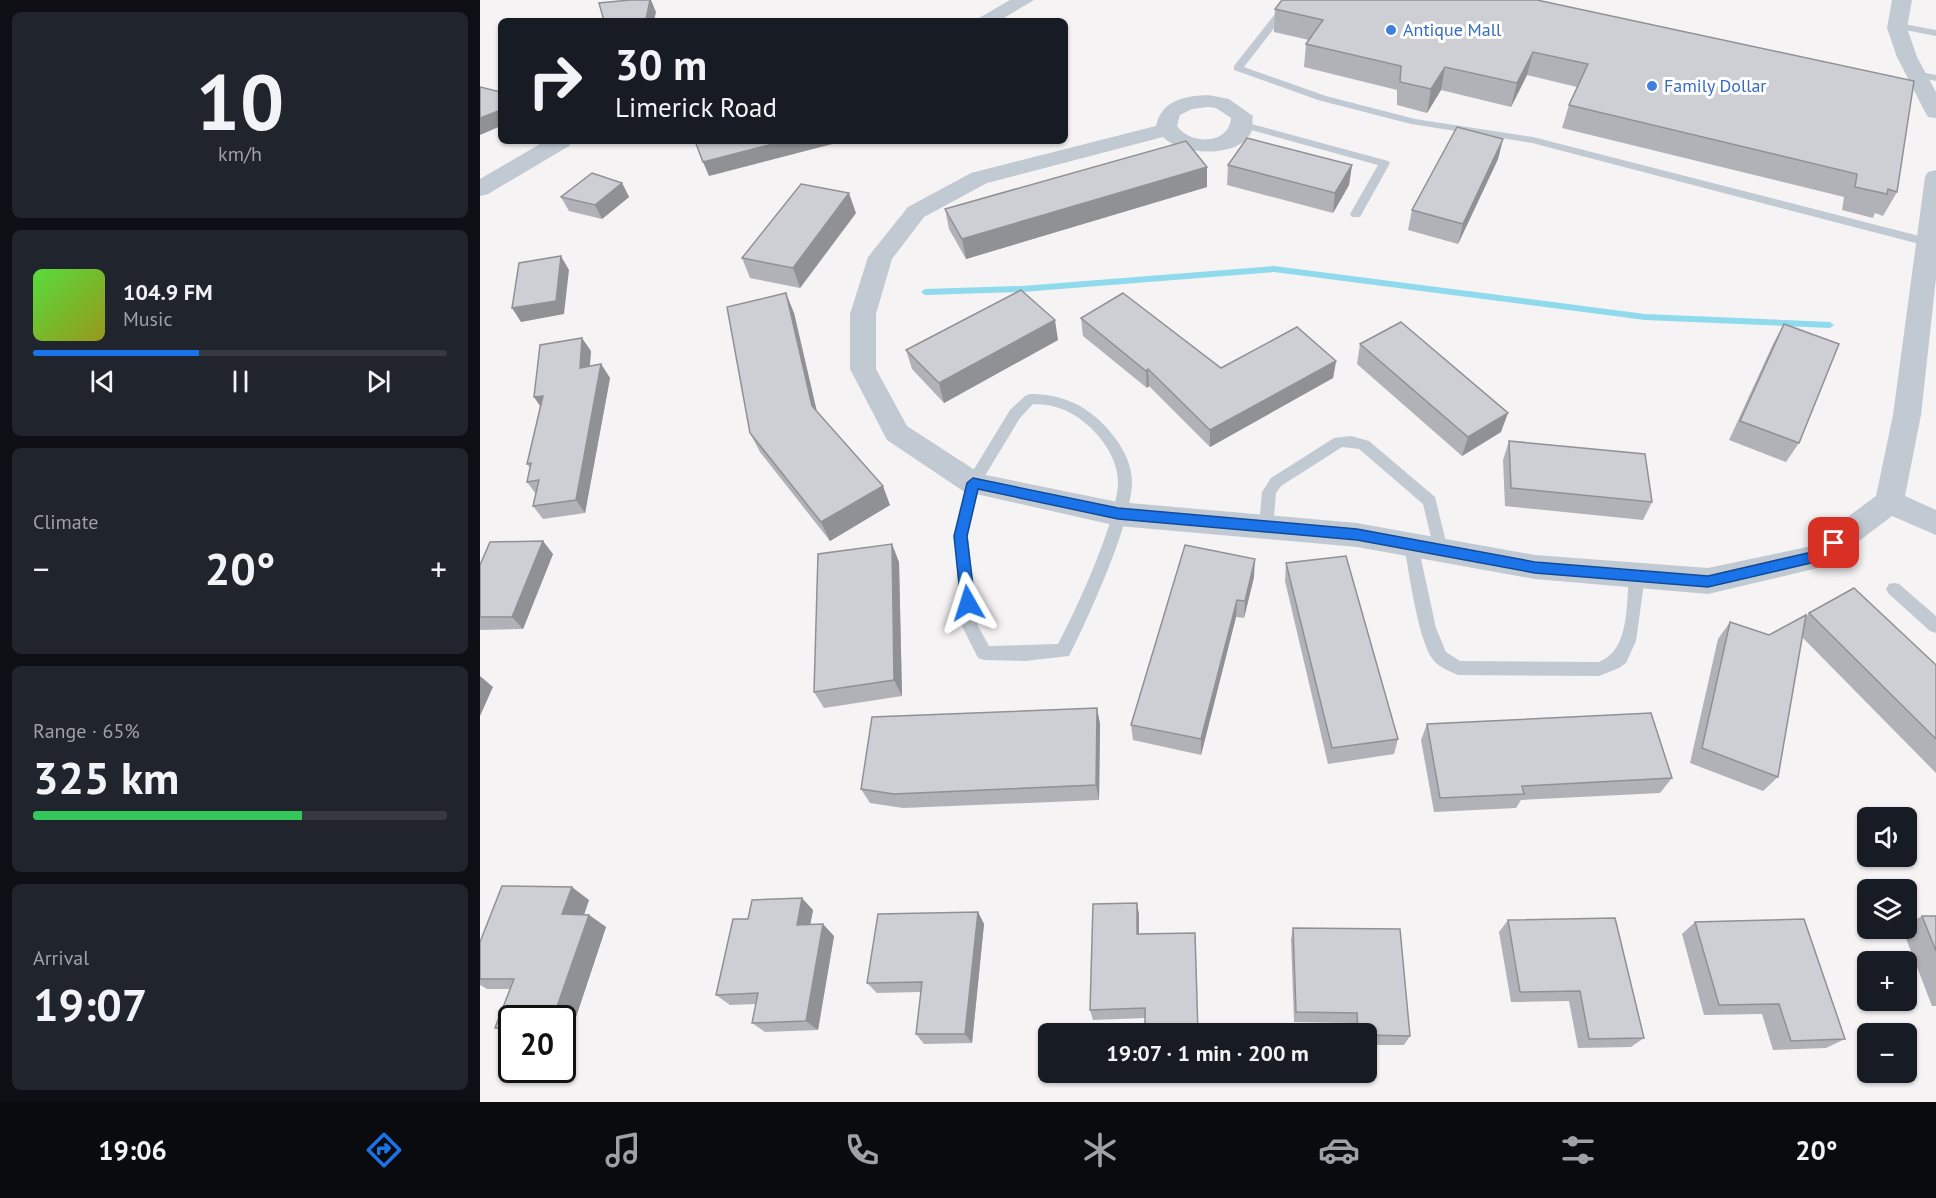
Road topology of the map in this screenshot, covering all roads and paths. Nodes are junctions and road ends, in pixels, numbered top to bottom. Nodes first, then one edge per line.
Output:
1 (1024, 0) edge
2 (1291, 0) edge
3 (1902, 0) edge
4 (990, 18) edge
5 (1898, 26) junction
6 (1936, 33) edge
7 (1916, 74) junction
8 (1936, 78) edge
9 (1936, 112) edge
10 (1244, 125) junction
11 (1167, 130) junction
12 (556, 144) edge
13 (1936, 177) edge
14 (480, 189) edge
15 (1356, 214) dead end
16 (1928, 242) junction
17 (973, 483) junction
18 (1889, 502) junction
19 (1118, 514) junction
20 (1936, 523) edge
21 (1266, 527) junction
22 (1411, 545) junction
23 (1441, 550) junction
24 (1637, 576) junction
25 (1894, 589) dead end
26 (1936, 626) edge

1 - 4 street
2 - 16 lane
3 - 5 street
5 - 6 lane
5 - 7 street
7 - 8 lane
7 - 9 street
10 - 11 street
10 - 11 street
10 - 15 lane
11 - 17 street
12 - 14 street
13 - 16 street
16 - 18 street
17 - 19 street
17 - 19 lane
17 - 19 lane
18 - 20 street
18 - 24 street
19 - 21 street
21 - 22 street
21 - 23 lane
22 - 23 street
22 - 24 lane
23 - 24 street
25 - 26 lane

